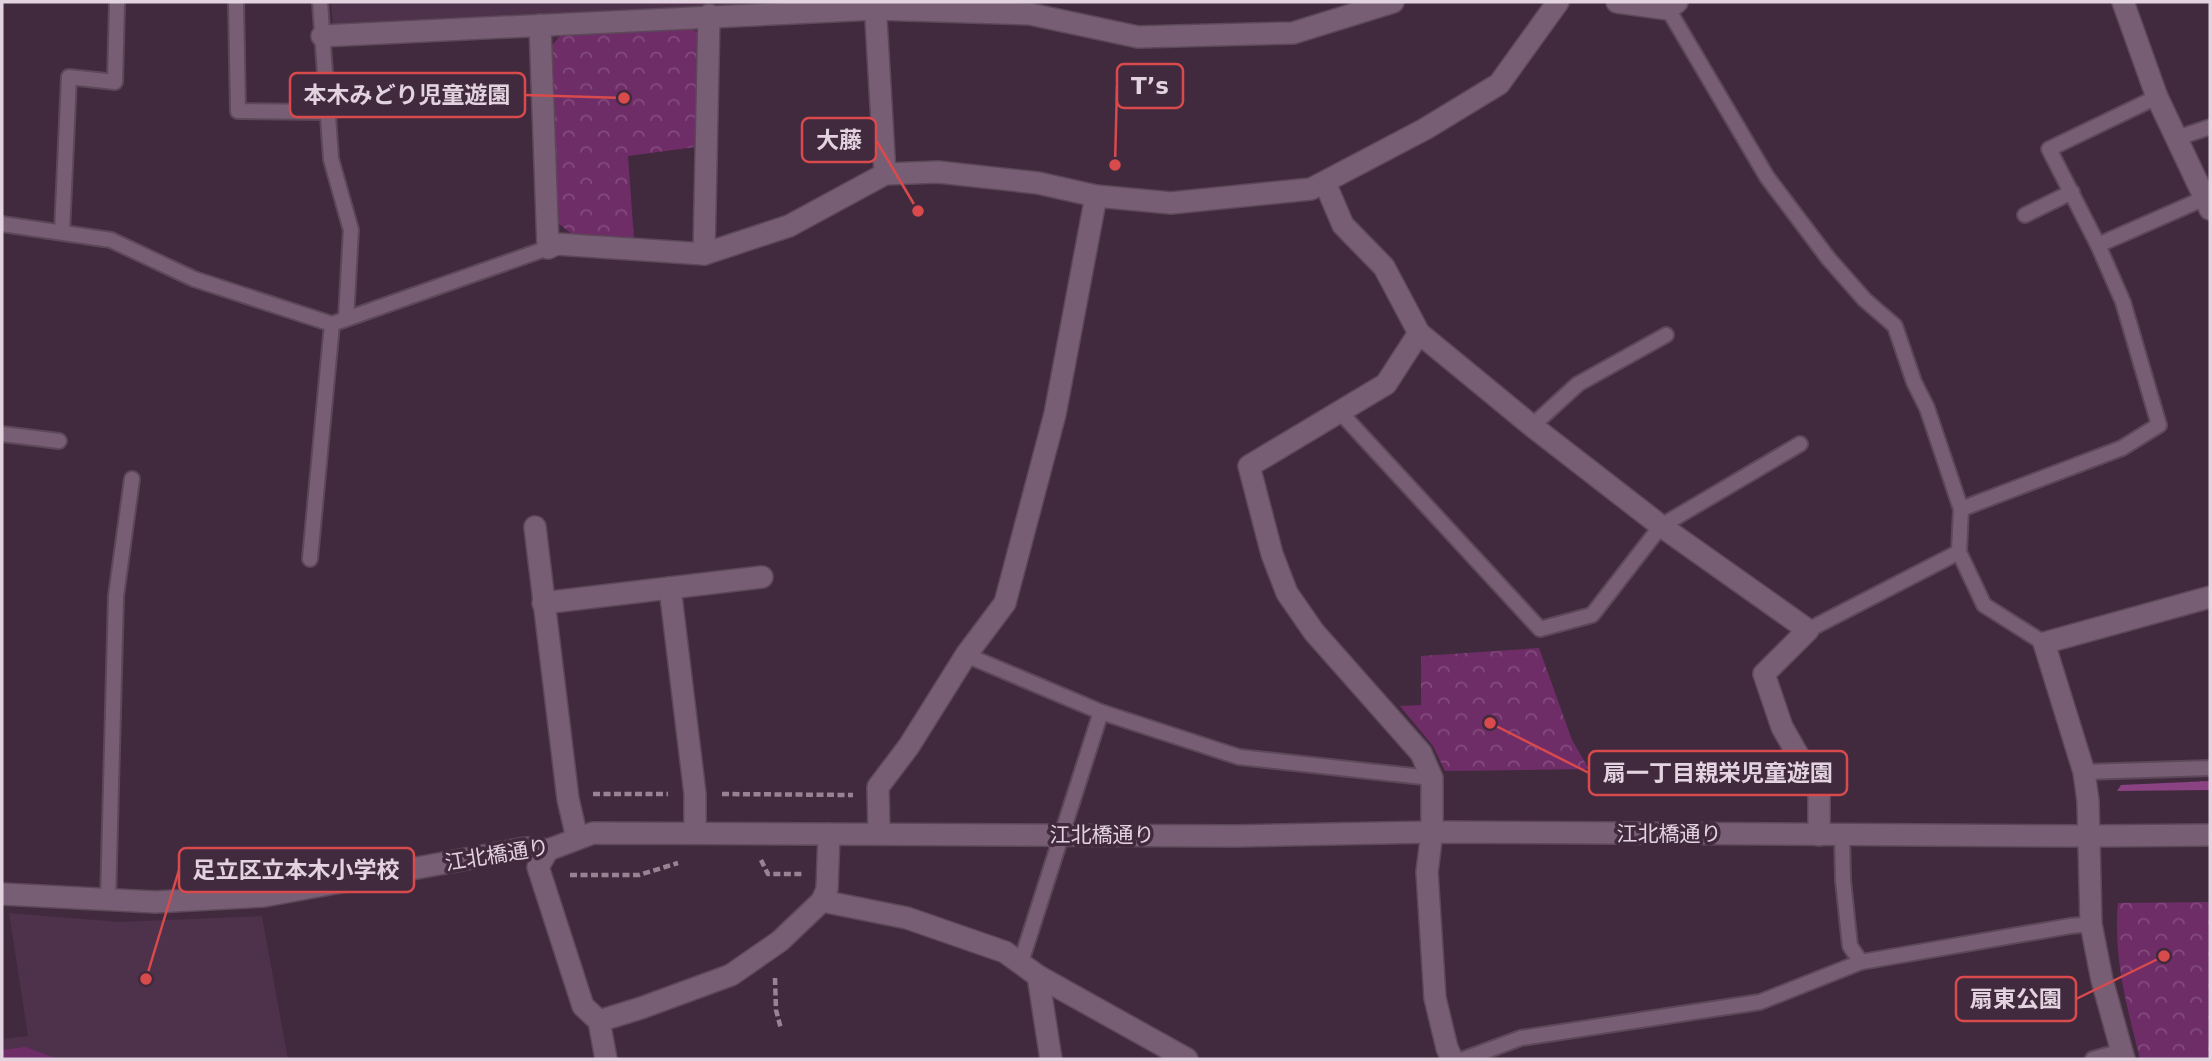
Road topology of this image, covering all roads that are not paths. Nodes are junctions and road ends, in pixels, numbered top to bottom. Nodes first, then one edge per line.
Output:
1 (117, 2) edge
2 (236, 2) edge
3 (320, 2) edge
4 (1393, 2) edge
5 (1558, 2) edge
6 (1617, 2) edge
7 (2123, 2) edge
8 (875, 5) edge
9 (1672, 6) edge
10 (709, 15) junction
11 (540, 25) junction
12 (322, 36) junction
13 (2157, 97) junction
14 (328, 112) junction
15 (2210, 127) edge
16 (2178, 138) junction
17 (885, 174) junction
18 (1325, 183) junction
19 (2072, 192) junction
20 (1096, 196) junction
21 (2208, 203) edge
22 (2025, 215) dead end
23 (2, 224) edge
24 (62, 232) junction
25 (2098, 245) junction
26 (548, 247) junction
27 (704, 254) junction
28 (346, 318) junction
29 (331, 324) junction
30 (1419, 333) junction
31 (1666, 335) dead end
32 (1340, 412) junction
33 (1532, 426) junction
34 (2, 434) edge
35 (59, 441) dead end
36 (1800, 444) dead end
37 (132, 478) dead end
38 (1961, 509) junction
39 (1661, 526) junction
40 (535, 527) dead end
41 (1959, 552) junction
42 (310, 559) dead end
43 (762, 577) dead end
44 (670, 588) junction
45 (2210, 597) edge
46 (543, 603) junction
47 (1808, 629) junction
48 (2044, 643) junction
49 (966, 655) junction
50 (1101, 712) junction
51 (2210, 768) edge
52 (2084, 772) junction
53 (1432, 779) junction
54 (1432, 832) junction
55 (695, 833) junction
56 (879, 833) junction
57 (829, 834) junction
58 (1061, 835) junction
59 (1819, 835) junction
60 (1842, 835) junction
61 (2210, 835) edge
62 (2090, 836) junction
63 (577, 838) junction
64 (543, 858) junction
65 (2, 894) edge
66 (108, 901) junction
67 (822, 901) junction
68 (2091, 924) junction
69 (1021, 962) junction
70 (1861, 962) junction
71 (1038, 976) junction
72 (599, 1021) junction
73 (2123, 1055) edge
74 (606, 1059) edge
75 (1051, 1059) edge
76 (1187, 1059) edge
77 (1452, 1059) edge
78 (1464, 1059) edge
79 (2093, 1059) edge

1 - 24 lane
2 - 14 lane
3 - 12 lane
4 - 8 street
5 - 18 street
6 - 9 street
7 - 13 street
8 - 10 street
8 - 17 street
9 - 38 lane
10 - 11 street
10 - 27 street
11 - 12 street
11 - 26 street
12 - 14 lane
13 - 16 street
13 - 19 lane
14 - 28 lane
15 - 16 lane
16 - 21 street
17 - 20 street
17 - 27 street
18 - 20 street
18 - 30 street
19 - 22 lane
19 - 25 lane
20 - 49 street
21 - 25 lane
23 - 24 lane
24 - 29 lane
25 - 38 lane
26 - 27 street
26 - 28 lane
28 - 29 lane
29 - 42 lane
30 - 32 street
30 - 33 street
31 - 33 lane
32 - 39 lane
32 - 53 street
33 - 39 street
34 - 35 lane
36 - 39 lane
37 - 66 lane
38 - 41 lane
39 - 47 street
40 - 46 street
41 - 47 lane
41 - 48 lane
43 - 44 street
44 - 46 street
44 - 55 street
45 - 48 street
46 - 63 street
47 - 59 street
48 - 52 street
49 - 50 lane
49 - 56 street
50 - 53 lane
50 - 58 lane
51 - 52 lane
52 - 62 street
53 - 54 street
54 - 58 street, 江北橋通り
54 - 59 street, 江北橋通り
54 - 77 street
55 - 57 street, 江北橋通り
55 - 63 street, 江北橋通り
56 - 57 street, 江北橋通り
56 - 58 street, 江北橋通り
57 - 67 street
58 - 69 lane
59 - 60 street, 江北橋通り
60 - 62 street, 江北橋通り
60 - 70 lane
61 - 62 street, 江北橋通り
62 - 68 street
63 - 64 street, 江北橋通り
64 - 66 street, 江北橋通り
64 - 72 street
65 - 66 street, 江北橋通り
67 - 69 street
67 - 72 street
68 - 70 lane
68 - 73 street
69 - 71 street
70 - 78 lane
71 - 75 street
71 - 76 street
72 - 74 street
73 - 79 lane

